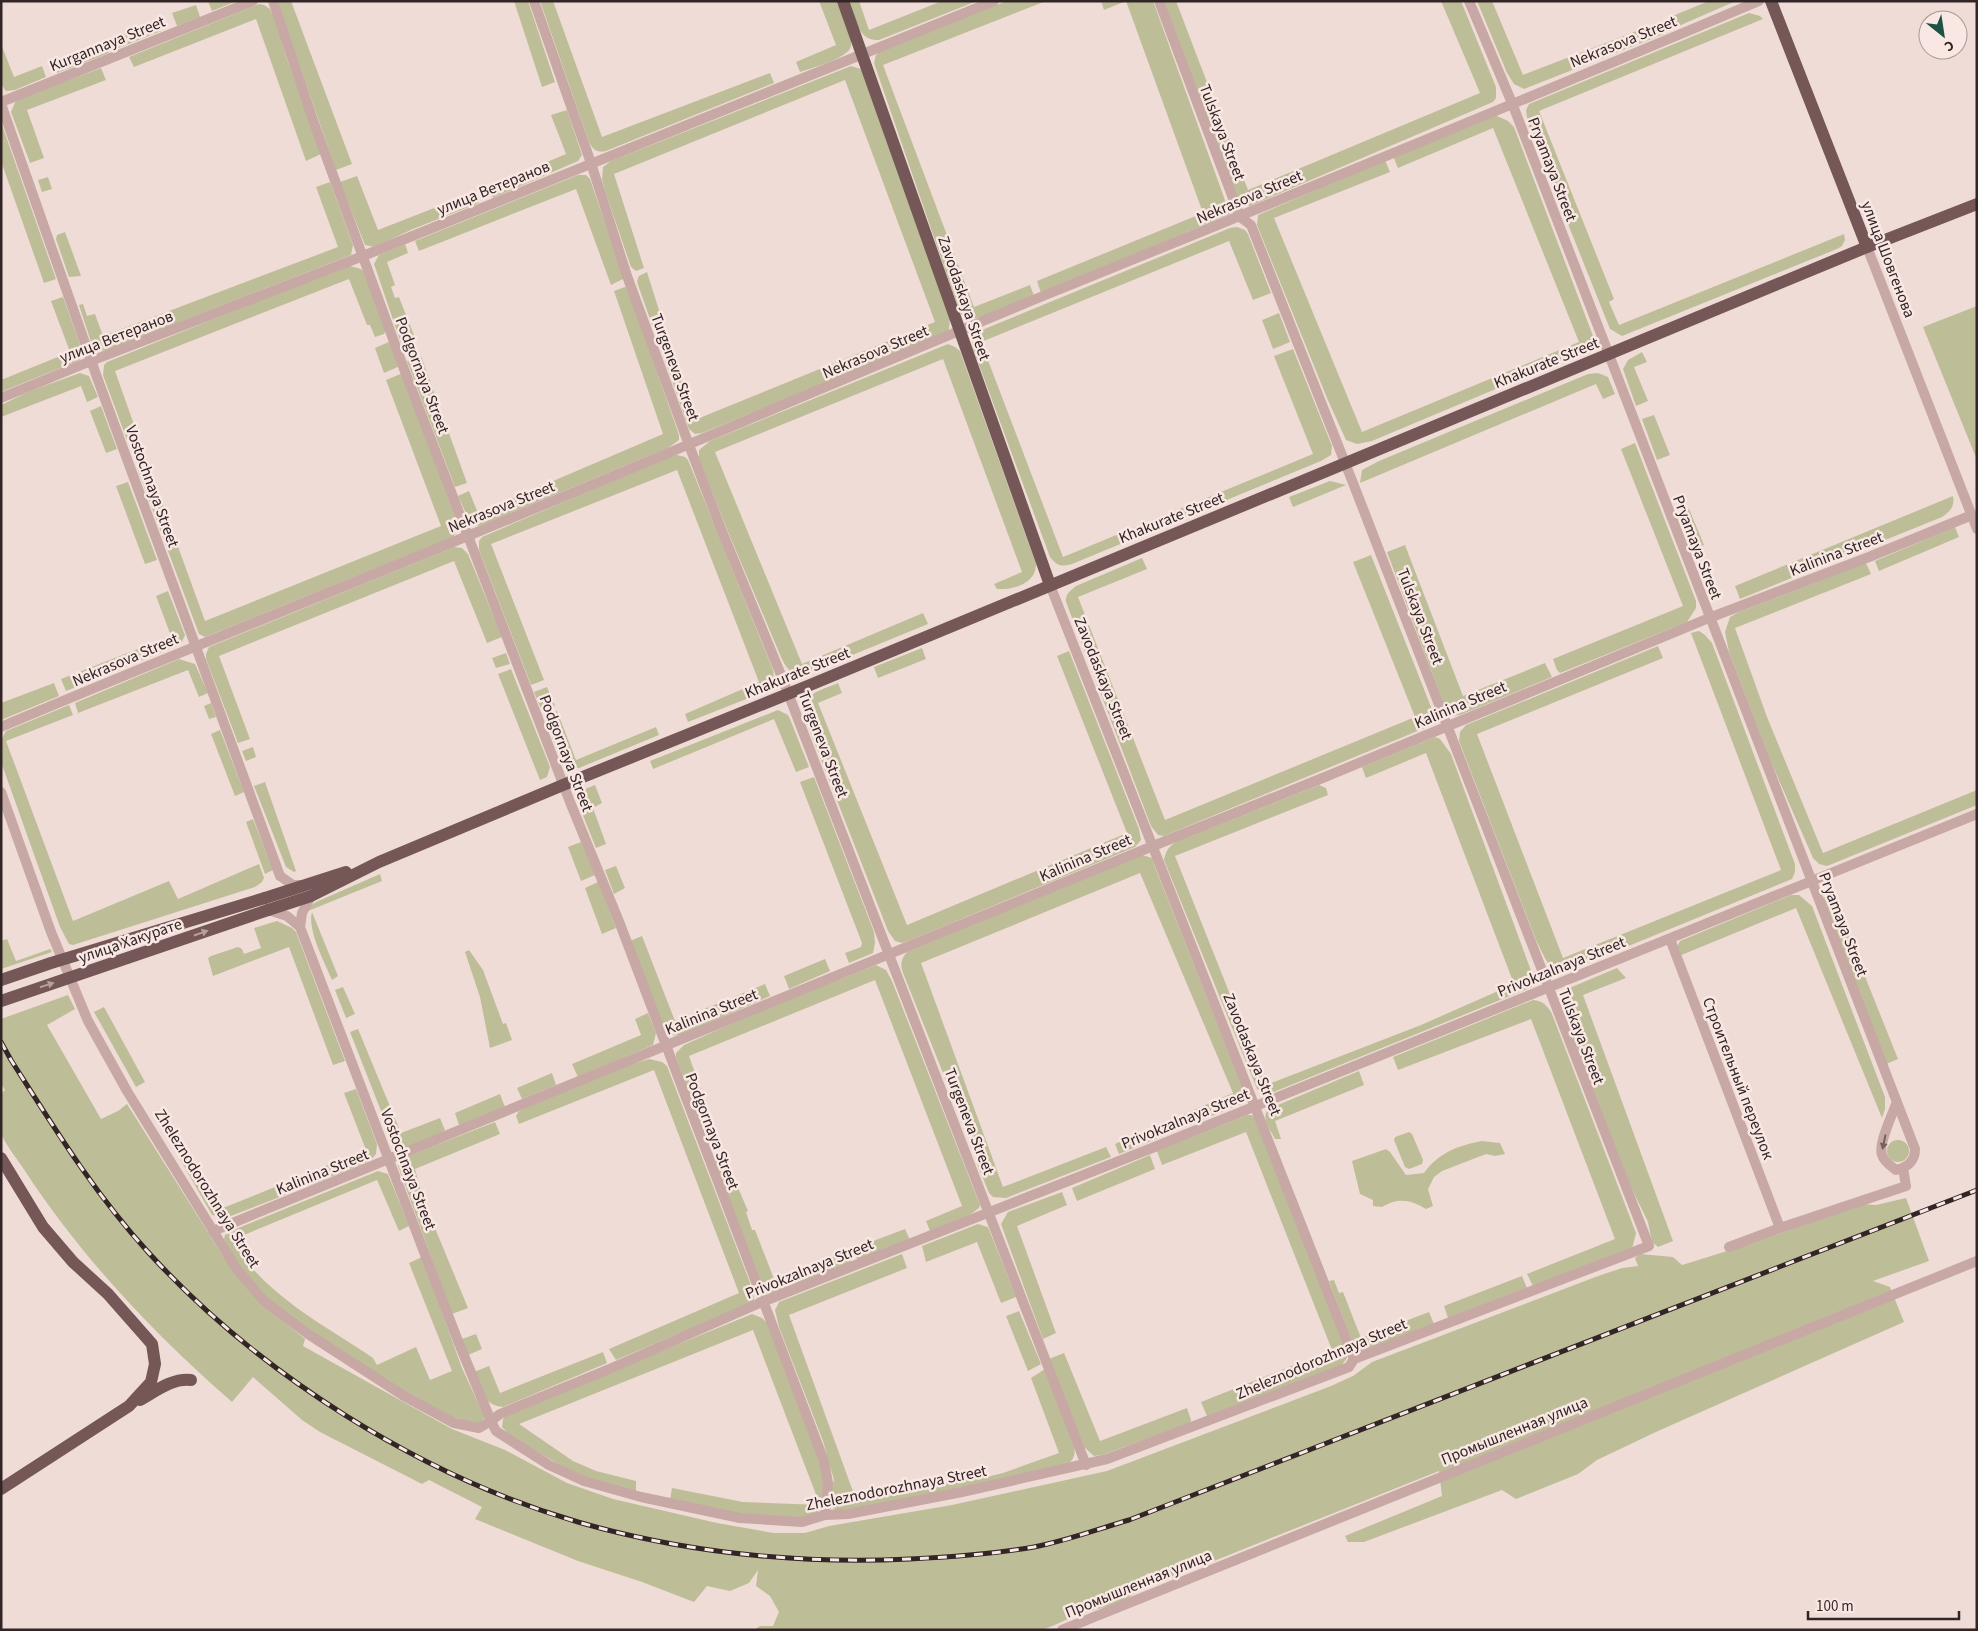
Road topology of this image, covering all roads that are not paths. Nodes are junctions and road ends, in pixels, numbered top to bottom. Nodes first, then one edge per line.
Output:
1 (253, 1) edge
2 (273, 1) edge
3 (534, 1) edge
4 (843, 1) edge
5 (994, 1) edge
6 (1159, 1) edge
7 (1469, 1) edge
8 (1759, 1) edge
9 (1771, 1) edge
10 (861, 54) junction
11 (1, 103) edge
12 (1512, 103) junction
13 (591, 164) junction
14 (1977, 204) edge
15 (1240, 217) junction
16 (1867, 247) junction
17 (363, 256) junction
18 (960, 332) junction
19 (1608, 354) junction
20 (91, 361) junction
21 (1, 398) edge
22 (689, 445) junction
23 (1345, 463) junction
24 (1972, 515) junction
25 (1977, 529) edge
26 (468, 536) junction
27 (1050, 585) junction
28 (1709, 618) junction
29 (195, 646) junction
30 (788, 693) junction
31 (1447, 726) junction
32 (1, 727) edge
33 (563, 785) junction
34 (1, 792) edge
35 (1977, 814) edge
36 (1153, 846) junction
37 (280, 876) junction
38 (1812, 881) junction
39 (308, 890) junction
40 (267, 901) junction
41 (300, 927) junction
42 (1670, 939) junction
43 (889, 954) junction
44 (1, 980) edge
45 (1547, 988) junction
46 (1, 1001) edge
47 (664, 1046) junction
48 (1896, 1104) junction
49 (1256, 1105) junction
50 (1, 1158) edge
51 (389, 1160) junction
52 (1903, 1168) junction
53 (990, 1212) junction
54 (1780, 1228) junction
55 (212, 1231) junction
56 (1648, 1246) joint
57 (1729, 1246) dead end
58 (1977, 1261) edge
59 (762, 1302) junction
60 (1354, 1359) junction
61 (191, 1380) dead end
62 (129, 1406) junction
63 (491, 1421) junction
64 (1086, 1465) junction
65 (1, 1489) edge
66 (825, 1515) junction
67 (1062, 1630) edge

1 - 11 street, Kurgannaya Street
2 - 17 street, Podgornaya Street
3 - 13 street, Turgeneva Street
4 - 10 main road, Zavodaskaya Street
5 - 10 street, улица Ветеранов
6 - 15 street, Tulskaya Street
7 - 12 street, Pryamaya Street
8 - 12 street, Nekrasova Street
9 - 16 main road, улица Шовгенова
10 - 13 street, улица Ветеранов
10 - 18 main road, Zavodaskaya Street
11 - 20 street, Vostochnaya Street
12 - 15 street, Nekrasova Street
12 - 19 street, Pryamaya Street
13 - 17 street, улица Ветеранов
13 - 22 street, Turgeneva Street
14 - 16 main road, Khakurate Street
15 - 18 street, Nekrasova Street
15 - 23 street, Tulskaya Street
16 - 19 main road, Khakurate Street
16 - 24 street, улица Шовгенова
17 - 20 street, улица Ветеранов
17 - 26 street, Podgornaya Street
18 - 22 street, Nekrasova Street
18 - 27 main road, Zavodaskaya Street
19 - 23 main road, Khakurate Street
19 - 28 street, Pryamaya Street
20 - 21 street, улица Ветеранов
20 - 29 street, Vostochnaya Street
22 - 26 street, Nekrasova Street
22 - 30 street, Turgeneva Street
23 - 27 main road, Khakurate Street
23 - 31 street, Tulskaya Street
24 - 25 street, улица Шовгенова
24 - 28 street, Kalinina Street
26 - 29 street, Nekrasova Street
26 - 33 street, Podgornaya Street
27 - 30 main road, Khakurate Street
27 - 36 street, Zavodaskaya Street
28 - 31 street, Kalinina Street
28 - 38 street, Pryamaya Street
29 - 32 street, Nekrasova Street
29 - 37 street, Vostochnaya Street
30 - 33 main road, Khakurate Street
30 - 43 street, Turgeneva Street
31 - 36 street, Kalinina Street
31 - 45 street, Tulskaya Street
33 - 39 main road, Khakurate Street
33 - 47 street, Podgornaya Street
34 - 55 street, Zheleznodorozhnaya Street
35 - 38 street, Privokzalnaya Street
36 - 43 street, Kalinina Street
36 - 49 street, Zavodaskaya Street
37 - 39 street
37 - 40 street
38 - 42 street, Privokzalnaya Street
38 - 48 street, Pryamaya Street
39 - 40 main road, Khakurate Street
39 - 41 street
40 - 41 street
40 - 44 main road, улица Хакурате, bridge
46 -> 40 main road, улица Хакурате, bridge
41 - 51 street, Vostochnaya Street
42 - 45 street, Privokzalnaya Street
42 - 54 street, Строительный переулок
43 - 47 street, Kalinina Street
43 - 53 street, Turgeneva Street
45 - 49 street, Privokzalnaya Street
45 - 56 street, Tulskaya Street
47 - 51 street, Kalinina Street
47 - 59 street, Podgornaya Street
48 - 52 street, Pryamaya Street
48 -> 52 street
49 - 53 street, Privokzalnaya Street
49 - 60 street, Zavodaskaya Street
50 - 62 main road
51 - 55 street, Kalinina Street
51 - 63 street, Vostochnaya Street
52 - 54 street
53 - 59 street, Privokzalnaya Street
53 - 64 street, Turgeneva Street
54 - 57 street
55 - 63 street, Zheleznodorozhnaya Street
56 - 60 street, Zheleznodorozhnaya Street
58 - 67 street, Промышленная улица
59 - 63 street, Privokzalnaya Street
59 - 66 street, Podgornaya Street
60 - 64 street, Zheleznodorozhnaya Street
61 - 62 main road
62 - 65 main road
63 - 66 street, Zheleznodorozhnaya Street
64 - 66 street, Zheleznodorozhnaya Street

